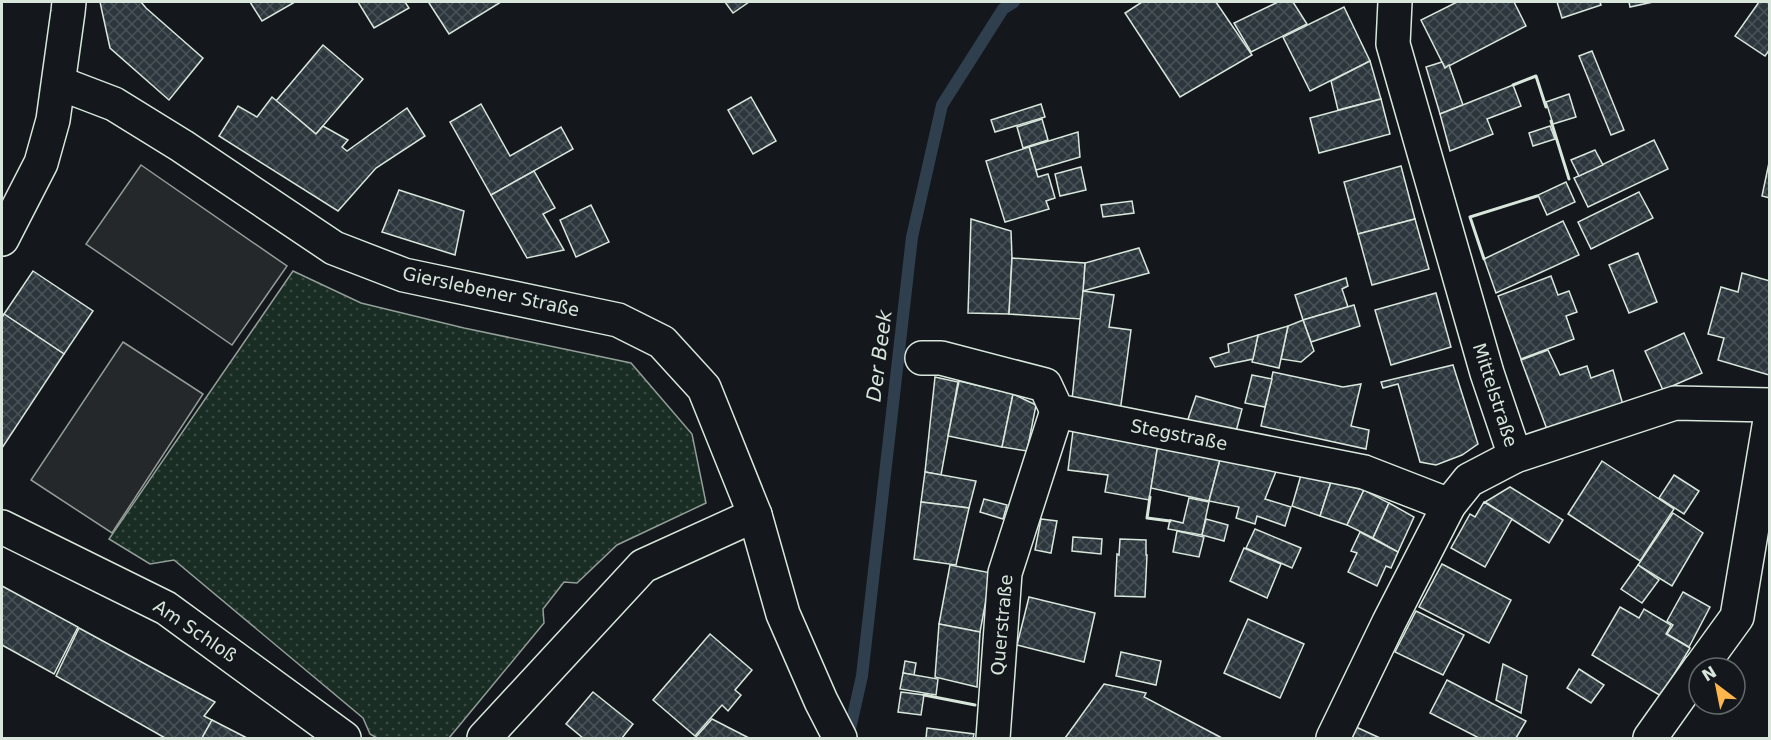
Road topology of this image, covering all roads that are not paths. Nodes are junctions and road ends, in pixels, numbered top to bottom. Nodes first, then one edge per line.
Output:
1 (69, 2) edge
2 (1395, 2) edge
3 (59, 82) junction
4 (2, 239) edge
5 (922, 358) dead end
6 (1770, 405) edge
7 (1057, 411) junction
8 (1770, 420) edge
9 (1515, 456) junction
10 (1449, 505) junction
11 (755, 515) junction
12 (2, 527) edge
13 (1709, 656) edge
14 (1687, 687) edge
15 (833, 725) edge
16 (344, 738) edge
17 (484, 738) edge
18 (993, 738) edge
19 (1333, 738) edge
20 (1650, 738) edge

1 - 3 street
2 - 9 street, Mittelstraße
3 - 4 street
3 - 11 street, Gierslebener Straße
5 - 7 street
6 - 9 street
7 - 10 street, Stegstraße
7 - 18 street, Querstraße
8 - 13 street
9 - 10 street, Mittelstraße
10 - 19 street, Mittelstraße
11 - 15 street, Gierslebener Straße
11 - 17 street
12 - 16 street, Am Schloß
14 - 20 street

